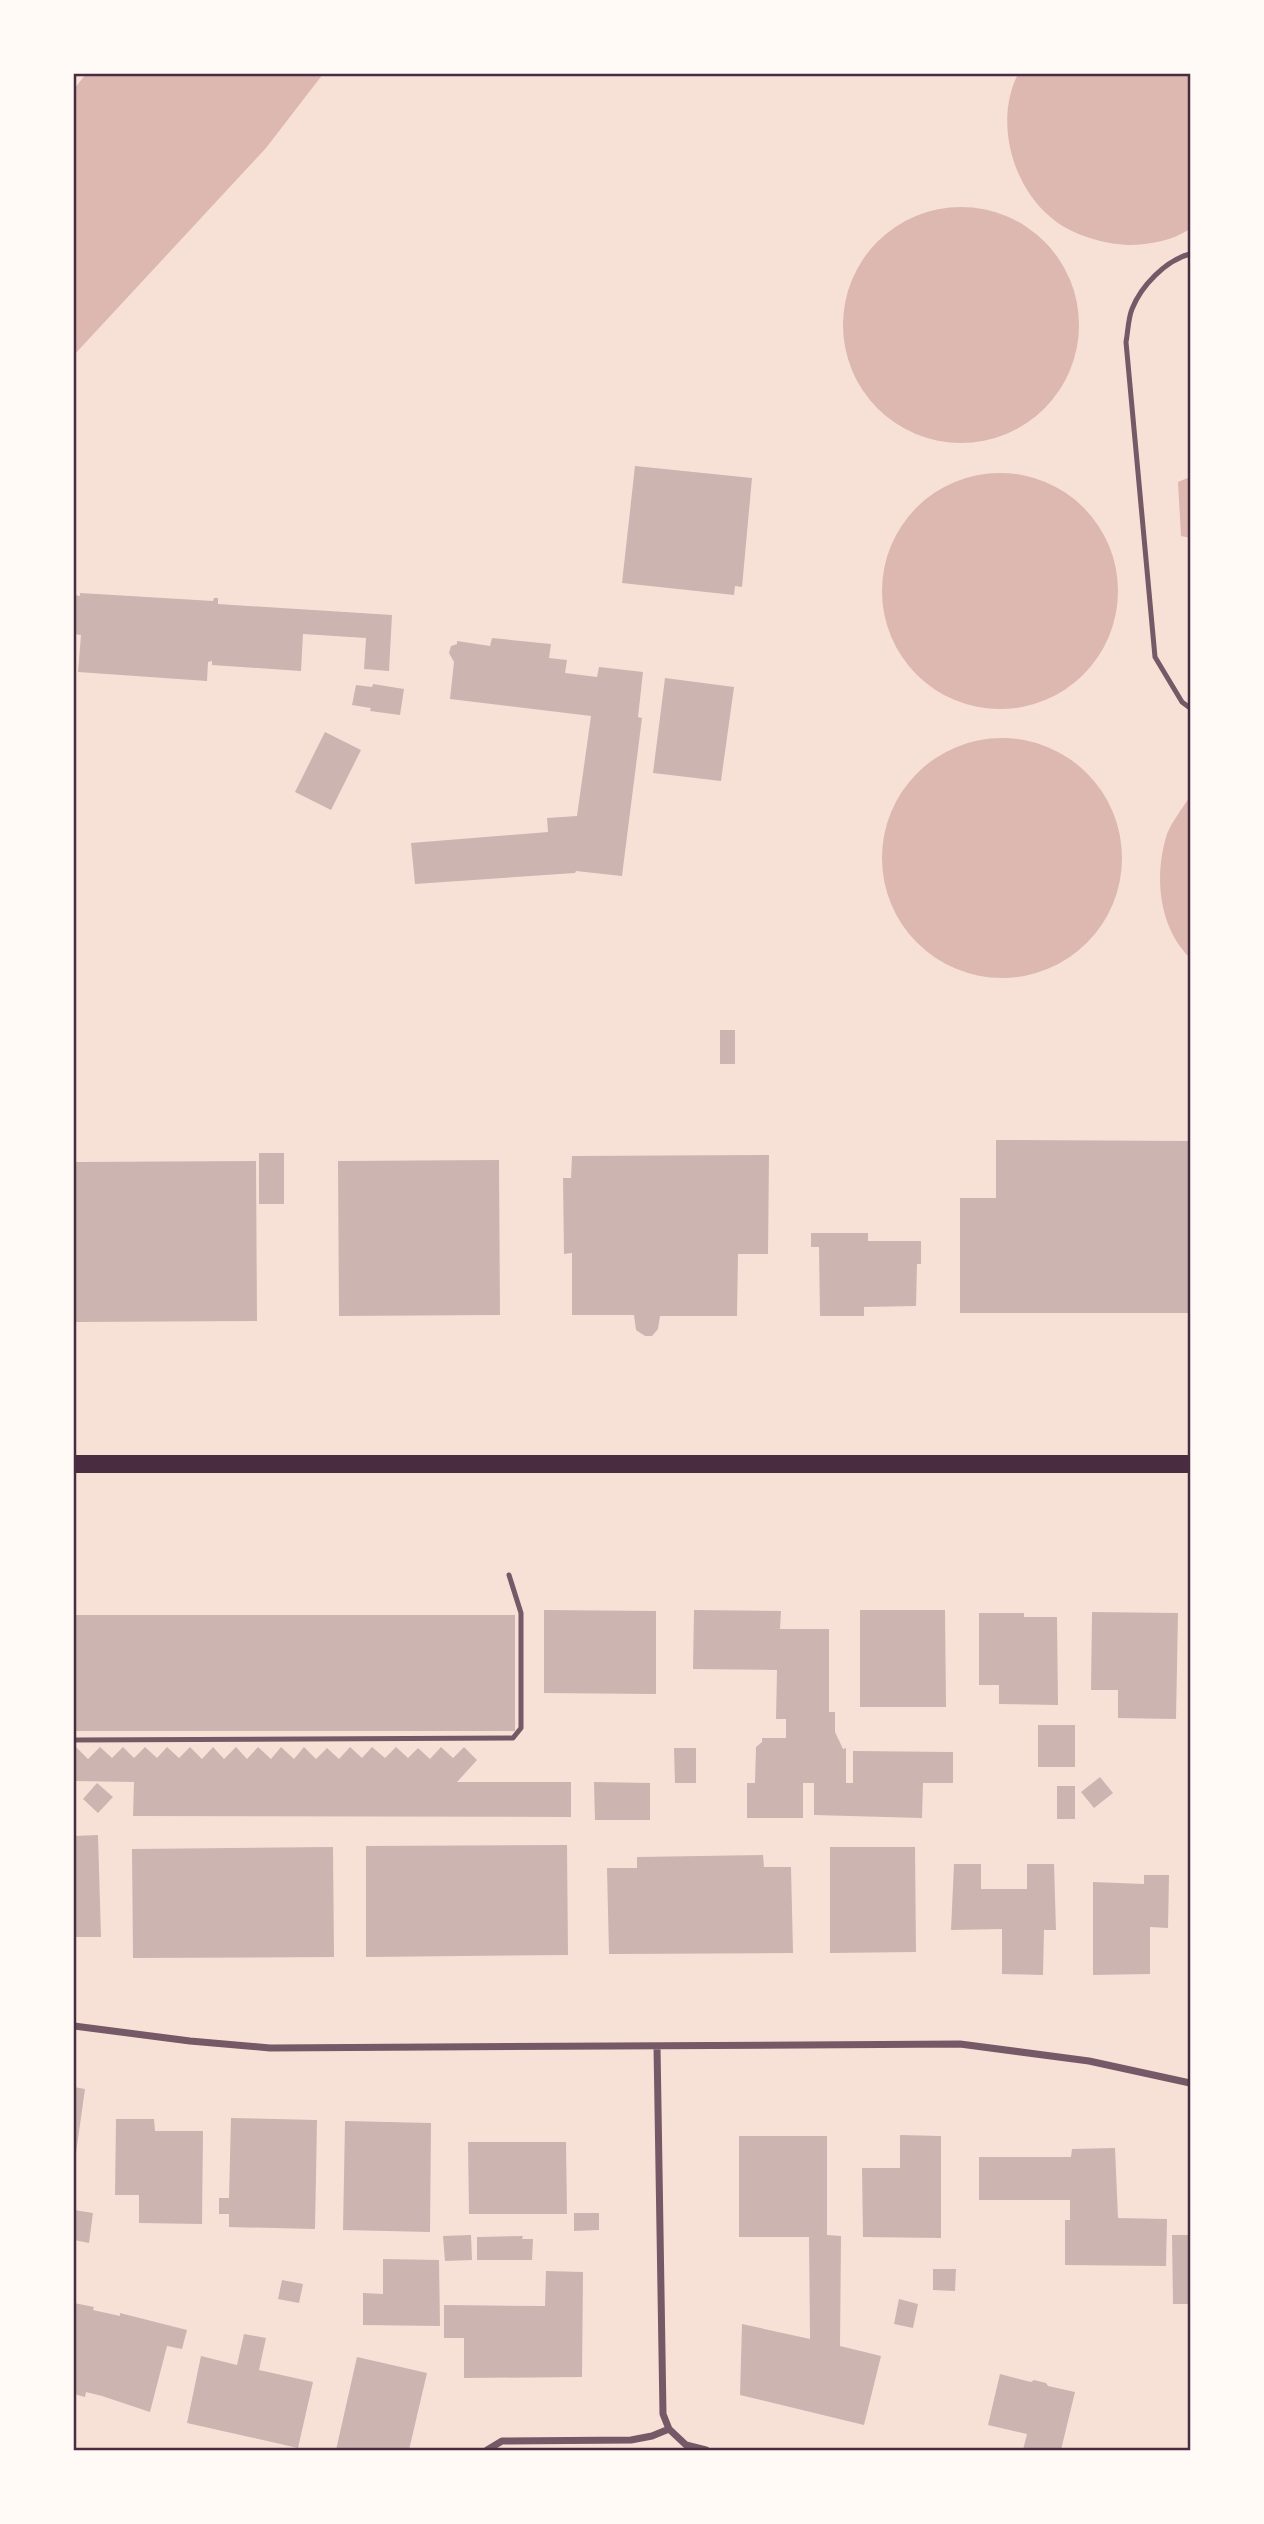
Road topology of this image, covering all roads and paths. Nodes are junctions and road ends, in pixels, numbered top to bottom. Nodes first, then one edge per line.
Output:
1 (1191, 254) edge
2 (1191, 708) edge
3 (74, 1464) edge
4 (1191, 1464) edge
5 (509, 1574) dead end
6 (74, 1740) edge
7 (74, 2025) edge
8 (657, 2046) junction
9 (1191, 2083) edge
10 (669, 2429) junction
11 (487, 2451) edge
12 (706, 2451) edge

1 - 2 lane
3 - 4 main road
5 - 6 lane
7 - 8 street
8 - 9 street
8 - 10 street
10 - 11 street
10 - 12 street

